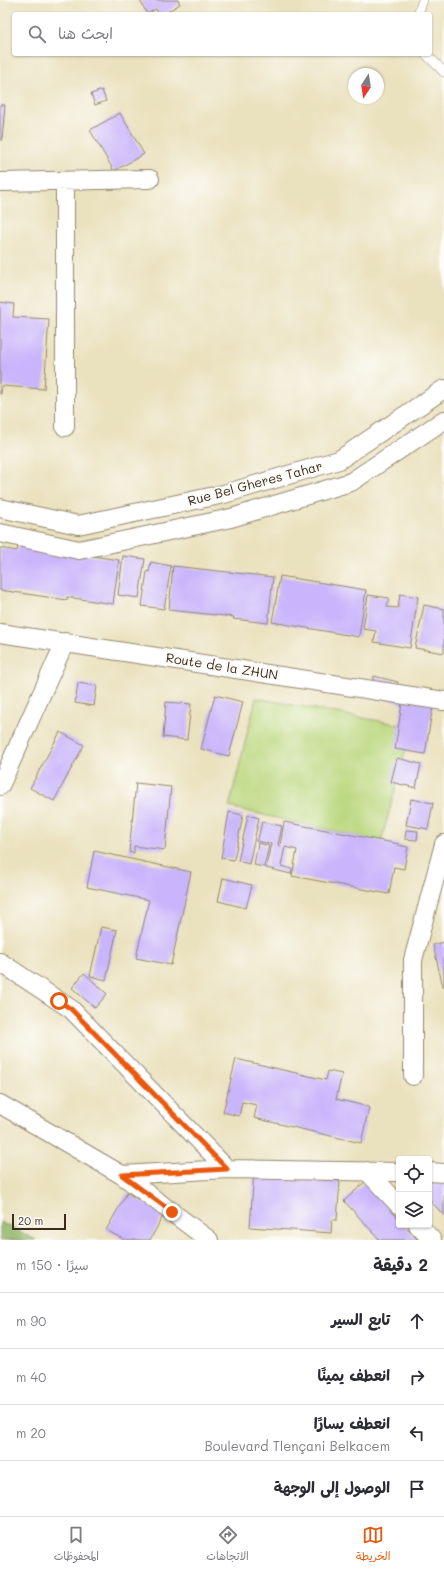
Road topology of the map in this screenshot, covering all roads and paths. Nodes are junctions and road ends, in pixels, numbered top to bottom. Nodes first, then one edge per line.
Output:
1 (423, 0) edge
2 (419, 12) edge
3 (428, 56) edge
4 (444, 72) edge
5 (150, 179) dead end
6 (65, 181) junction
7 (0, 182) edge
8 (444, 389) edge
9 (444, 420) edge
10 (65, 427) dead end
11 (0, 508) edge
12 (0, 533) edge
13 (0, 633) edge
14 (65, 642) junction
15 (444, 701) edge
16 (0, 786) edge
17 (444, 844) edge
18 (0, 962) edge
19 (413, 1076) dead end
20 (0, 1104) edge
21 (227, 1169) junction
22 (367, 1171) junction
23 (396, 1172) edge
24 (432, 1172) edge
25 (444, 1173) edge
26 (122, 1175) junction
27 (396, 1202) edge
28 (421, 1228) edge
29 (209, 1240) edge
30 (432, 1240) edge

1 - 2 lane
3 - 4 lane
5 - 6 street
6 - 7 street
6 - 10 street
8 - 11 street, Rue Bel Gheres Tahar
9 - 12 street, Rue Bel Gheres Tahar
13 - 14 street, Route de la ZHUN
14 - 15 street, Route de la ZHUN
14 - 16 street
17 - 19 street
18 - 21 street
20 - 26 street
21 - 22 street
21 - 26 street
22 - 23 street
22 - 27 street
24 - 25 street
26 - 29 street
28 - 30 street

